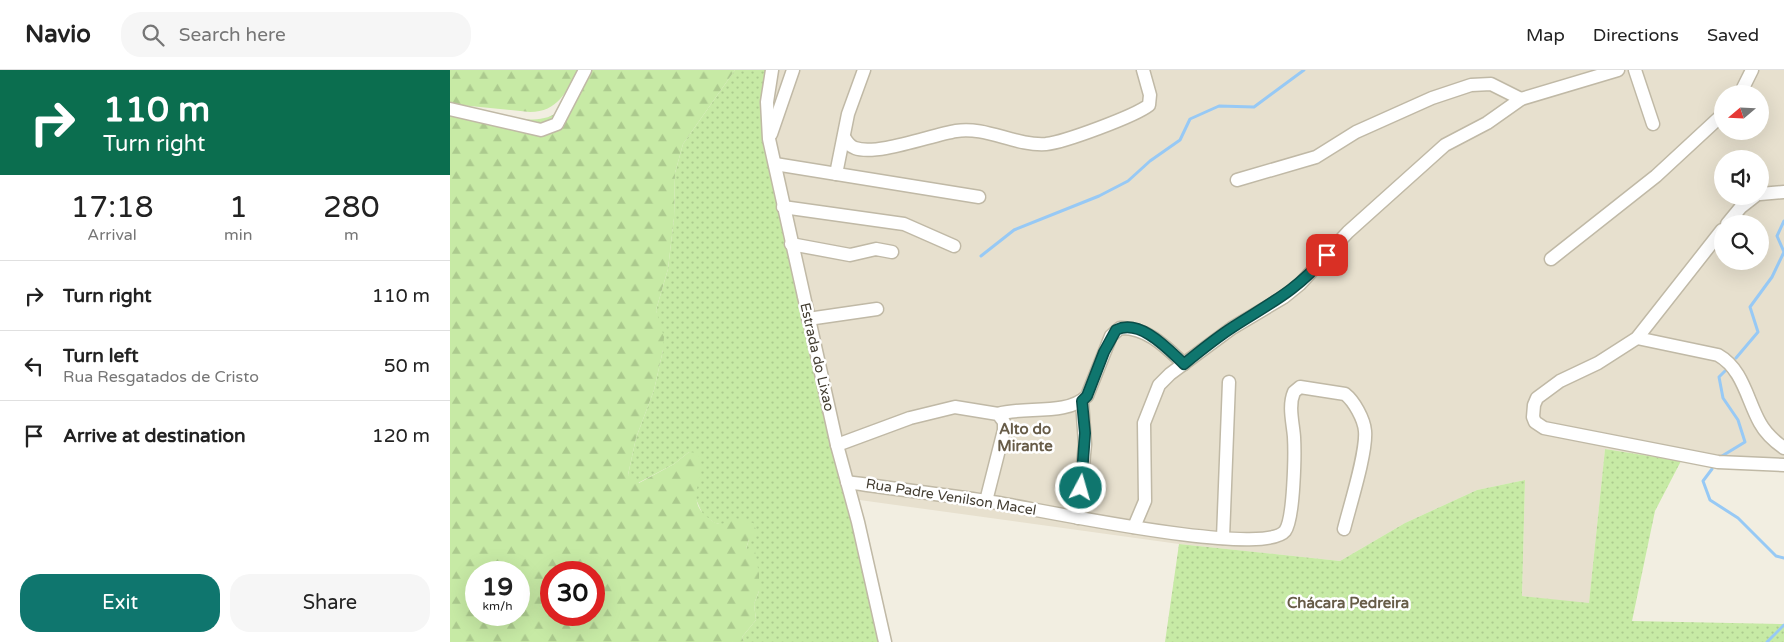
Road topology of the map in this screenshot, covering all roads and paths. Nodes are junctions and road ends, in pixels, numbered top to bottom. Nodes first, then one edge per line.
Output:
1 (585, 70) edge
2 (772, 70) edge
3 (793, 70) edge
4 (864, 70) edge
5 (1143, 70) edge
6 (1618, 70) edge
7 (1636, 70) edge
8 (1752, 70) edge
9 (1744, 85) edge
10 (1521, 99) junction
11 (450, 110) edge
12 (1714, 122) edge
13 (1653, 124) dead end
14 (844, 137) junction
15 (769, 139) junction
16 (774, 164) junction
17 (836, 174) junction
18 (1237, 180) dead end
19 (1784, 192) edge
20 (1769, 193) edge
21 (980, 197) dead end
22 (1744, 205) edge
23 (782, 207) junction
24 (1734, 215) edge
25 (1714, 240) edge
26 (791, 244) junction
27 (954, 246) dead end
28 (892, 252) dead end
29 (1551, 259) dead end
30 (877, 309) dead end
31 (808, 319) junction
32 (1637, 338) junction
33 (1184, 364) junction
34 (1229, 382) dead end
35 (1082, 401) junction
36 (998, 414) junction
37 (837, 445) junction
38 (1784, 448) edge
39 (1784, 465) edge
40 (847, 482) junction
41 (986, 500) junction
42 (1078, 518) junction
43 (1134, 527) junction
44 (1344, 529) dead end
45 (1224, 538) junction
46 (886, 642) edge

1 - 11 street
2 - 15 street, Estrada do Lixao
3 - 15 street
4 - 14 street
5 - 14 street
6 - 10 street
7 - 13 street
8 - 9 street
10 - 18 street
10 - 33 street
12 - 29 street
14 - 17 street
15 - 16 street, Estrada do Lixao
16 - 17 street
16 - 23 street, Estrada do Lixao
17 - 21 street
19 - 20 street
22 - 24 street
23 - 26 street, Estrada do Lixao
23 - 27 street
25 - 32 street
26 - 28 street
26 - 31 street, Estrada do Lixao
30 - 31 street
31 - 37 street, Estrada do Lixao
32 - 38 street
32 - 39 street
33 - 35 street
33 - 43 street
34 - 45 street
35 - 36 street
35 - 42 street
36 - 37 street
36 - 41 street
37 - 40 street, Estrada do Lixao
40 - 41 street, Rua Padre Venilson Macel
40 - 46 street, Estrada do Lixao
41 - 42 street, Rua Padre Venilson Macel
42 - 43 street, Rua Padre Venilson Macel
43 - 45 street, Rua Padre Venilson Macel
44 - 45 street, Rua Padre Venilson Macel

